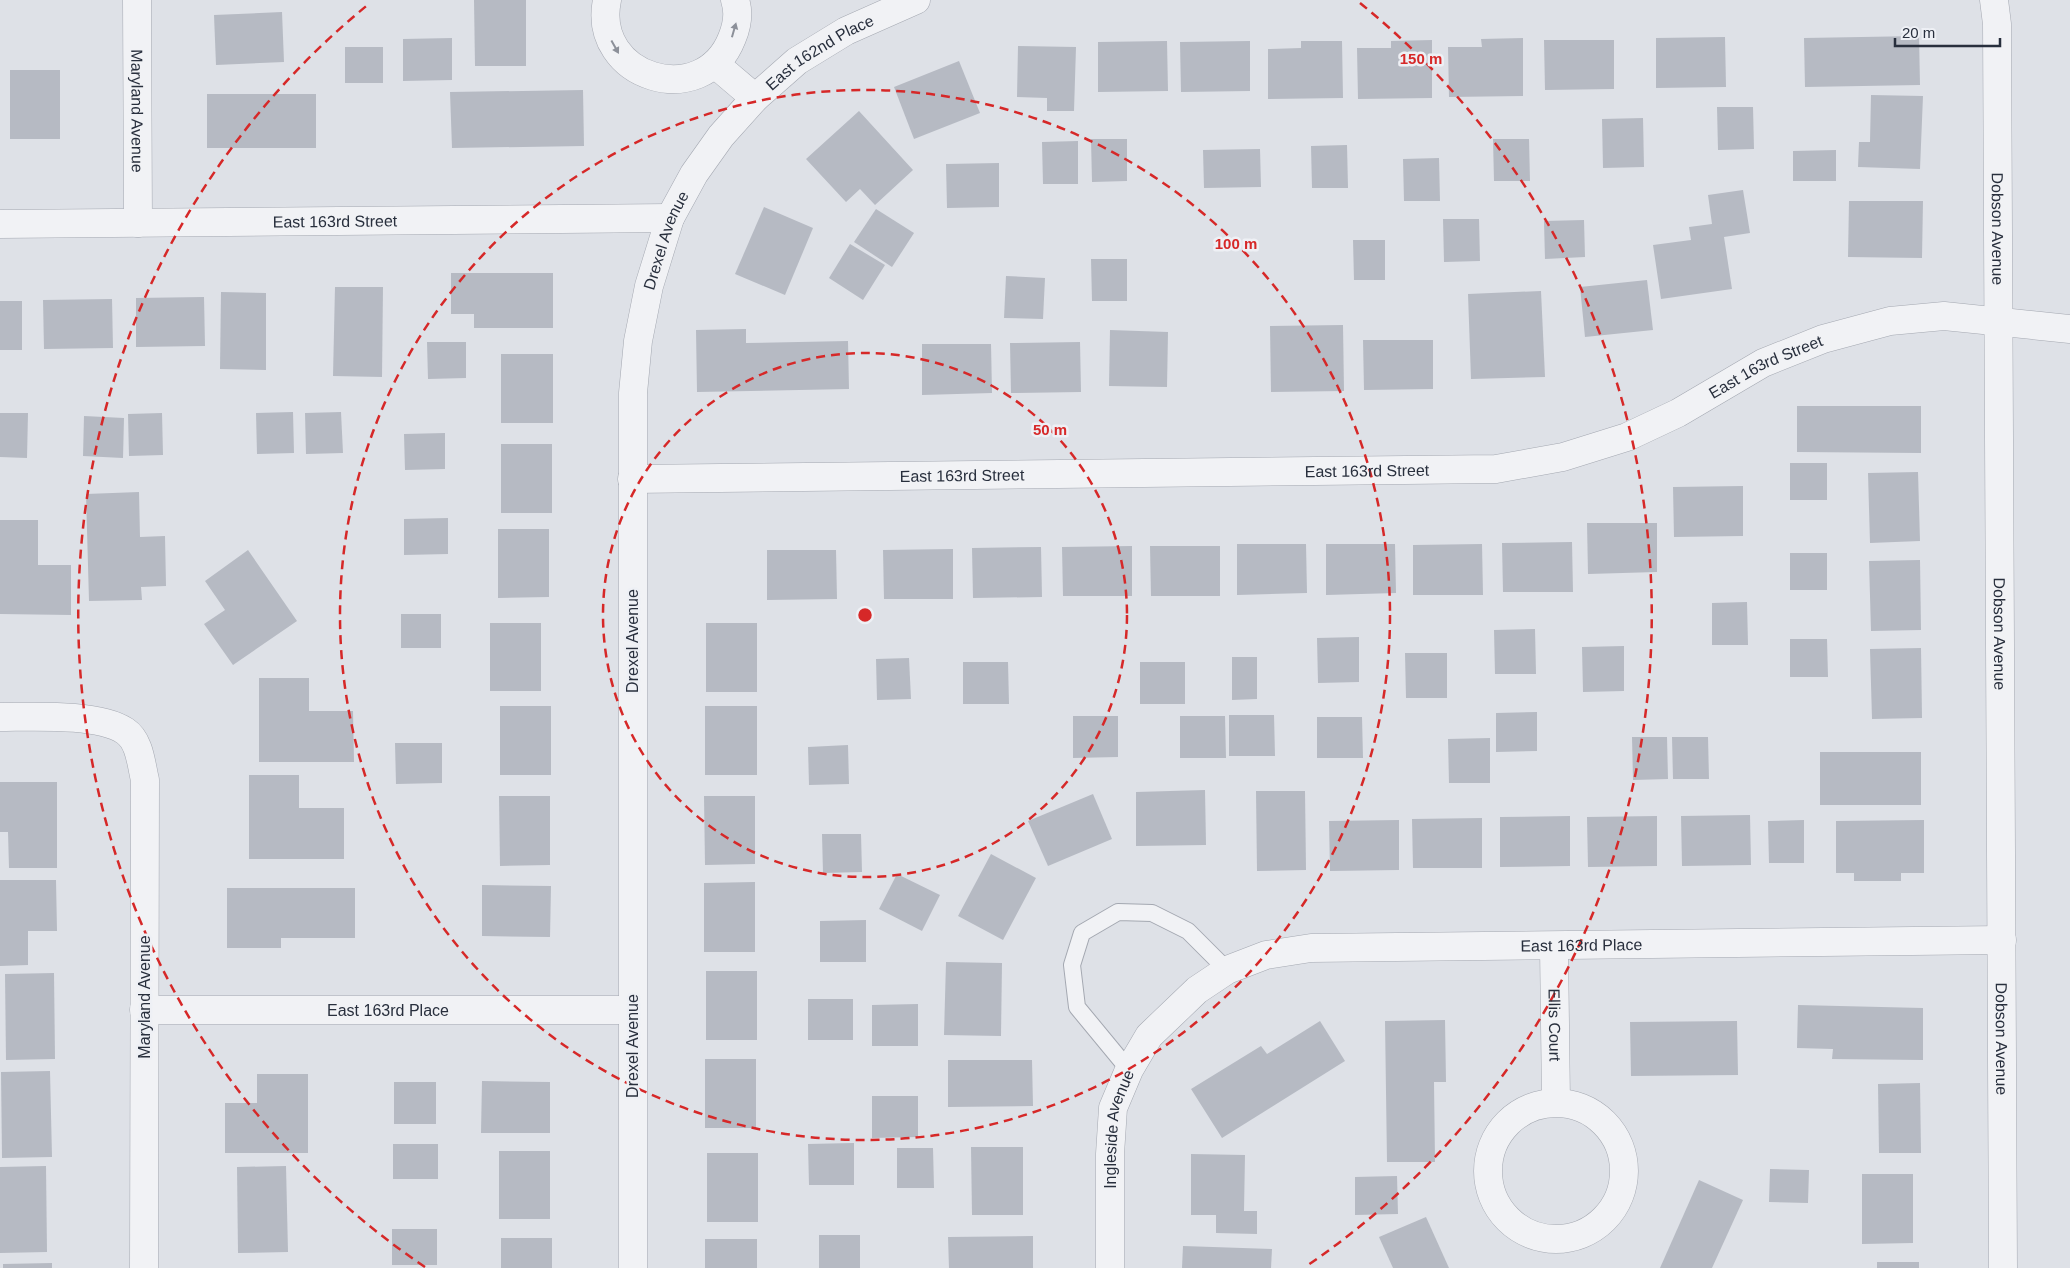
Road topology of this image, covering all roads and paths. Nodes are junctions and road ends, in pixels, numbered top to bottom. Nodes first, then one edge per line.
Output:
1 (137, 0) edge
2 (607, 0) edge
3 (735, 0) edge
4 (916, 0) edge
5 (1994, 0) edge
6 (715, 64) junction
7 (755, 98) junction
8 (670, 218) junction
9 (138, 223) junction
10 (0, 224) edge
11 (2000, 321) junction
12 (2070, 329) edge
13 (632, 479) junction
14 (0, 717) edge
15 (2002, 940) junction
16 (1554, 947) junction
17 (1227, 970) junction
18 (1178, 1007) joint
19 (144, 1010) junction
20 (632, 1010) junction
21 (1129, 1070) junction
22 (1556, 1102) junction
23 (144, 1268) edge
24 (633, 1268) edge
25 (1110, 1268) edge
26 (2003, 1268) edge

1 - 9 street, Maryland Avenue
2 -> 6 street
6 -> 3 street
4 - 7 street, East 162nd Place
5 - 11 street, Dobson Avenue
6 - 7 street
7 - 8 street, Drexel Avenue
8 - 9 street, East 163rd Street
8 - 13 street, Drexel Avenue
9 - 10 street, East 163rd Street
11 - 12 street, East 163rd Street
11 - 13 street, East 163rd Street
11 - 15 street, Dobson Avenue
13 - 20 street, Drexel Avenue
14 - 19 street, Maryland Avenue
15 - 16 street, East 163rd Place
15 - 26 street, Dobson Avenue
16 - 17 street, East 163rd Place
16 - 22 street, Ellis Court
17 - 18 street, East 163rd Place
17 - 21 lane
18 - 21 street, Ingleside Avenue
19 - 20 street, East 163rd Place
19 - 23 street, Maryland Avenue
20 - 24 street, Drexel Avenue
21 - 25 street, Ingleside Avenue
22 - 22 street

